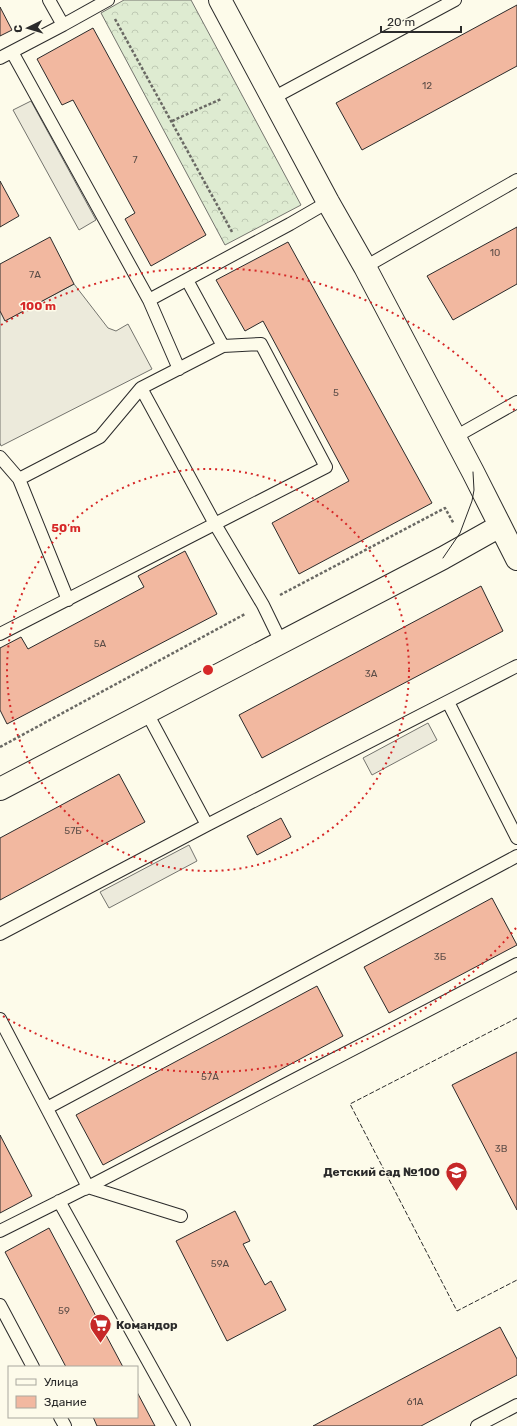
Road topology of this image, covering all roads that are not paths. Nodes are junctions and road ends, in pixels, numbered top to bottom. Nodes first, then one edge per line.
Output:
1 (49, 0) edge
2 (220, 0) edge
3 (455, 0) edge
4 (107, 1) edge
5 (63, 25) junction
6 (12, 52) junction
7 (0, 58) edge
8 (274, 98) junction
9 (517, 180) edge
10 (328, 202) junction
11 (365, 267) junction
12 (187, 280) junction
13 (149, 300) junction
14 (223, 346) junction
15 (179, 369) junction
16 (141, 388) junction
17 (517, 402) edge
18 (455, 437) junction
19 (0, 457) edge
20 (19, 479) junction
21 (215, 524) junction
22 (500, 526) junction
23 (517, 559) edge
24 (68, 600) junction
25 (0, 634) edge
26 (281, 642) junction
27 (517, 666) edge
28 (448, 702) junction
29 (147, 713) junction
30 (0, 789) edge
31 (207, 825) junction
32 (517, 838) edge
33 (517, 856) edge
34 (0, 934) edge
35 (517, 964) edge
36 (0, 1019) edge
37 (47, 1108) junction
38 (88, 1187) junction
39 (59, 1202) junction
40 (181, 1216) dead end
41 (0, 1231) edge
42 (0, 1305) edge
43 (32, 1366) edge
44 (517, 1405) edge
45 (184, 1426) edge
46 (477, 1426) edge

1 - 5 lane
2 - 8 street
3 - 8 lane
4 - 5 lane
5 - 6 lane
6 - 7 lane
6 - 13 lane
8 - 10 street
9 - 11 lane
10 - 11 street
10 - 12 lane
11 - 18 street
12 - 13 lane
12 - 14 lane
13 - 15 lane
14 - 15 lane
14 - 21 lane
15 - 16 lane
16 - 20 lane
16 - 21 lane
17 - 18 lane
18 - 22 street
19 - 20 lane
20 - 24 lane
21 - 24 lane
21 - 26 lane
22 - 23 street
22 - 26 street
24 - 25 lane
26 - 29 street
27 - 28 lane
28 - 31 lane
28 - 32 lane
29 - 30 street
29 - 31 lane
31 - 34 lane
33 - 37 lane
35 - 38 lane
36 - 37 lane
37 - 38 lane
38 - 39 lane
38 - 40 lane
39 - 41 lane
39 - 45 lane
42 - 43 lane
44 - 46 lane

